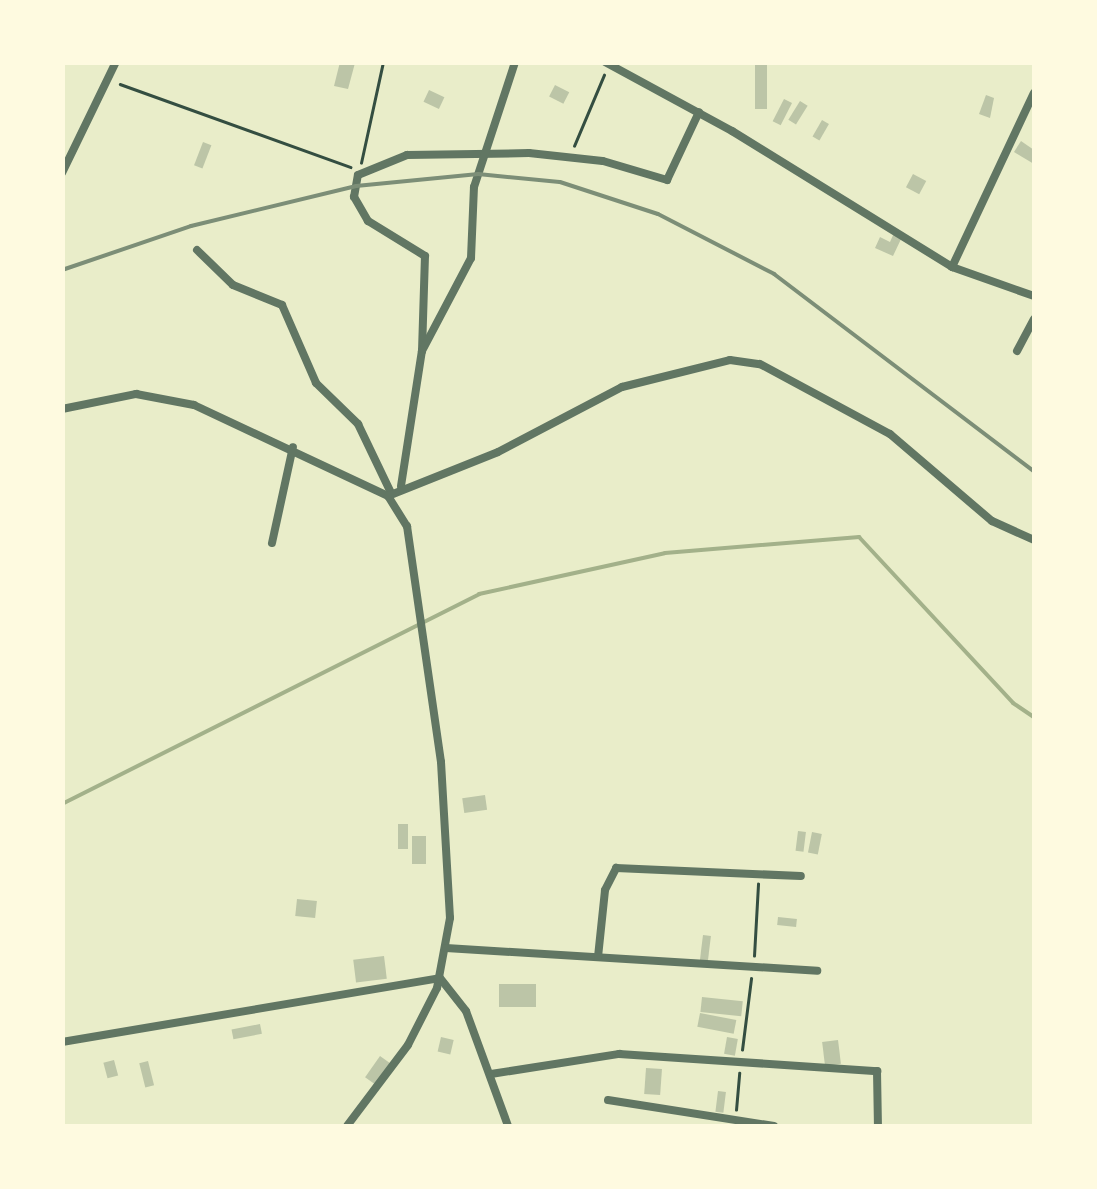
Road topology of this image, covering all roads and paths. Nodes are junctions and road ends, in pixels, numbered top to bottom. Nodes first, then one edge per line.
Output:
1 (116, 62) edge
2 (383, 62) edge
3 (514, 62) edge
4 (607, 63) edge
5 (109, 80) junction
6 (1034, 93) edge
7 (699, 112) junction
8 (483, 152) junction
9 (570, 157) junction
10 (62, 174) edge
11 (358, 174) junction
12 (197, 250) dead end
13 (952, 267) junction
14 (1034, 296) edge
15 (1034, 319) edge
16 (1017, 350) dead end
17 (422, 351) junction
18 (62, 408) edge
19 (293, 447) junction
20 (402, 486) junction
21 (390, 494) junction
22 (1034, 540) edge
23 (272, 543) dead end
24 (760, 871) junction
25 (801, 876) dead end
26 (446, 948) junction
27 (598, 958) junction
28 (753, 969) junction
29 (818, 971) dead end
30 (440, 978) junction
31 (62, 1042) edge
32 (740, 1063) junction
33 (491, 1074) junction
34 (608, 1100) dead end
35 (734, 1120) junction
36 (347, 1126) edge
37 (508, 1126) edge
38 (774, 1126) edge
39 (878, 1126) edge

1 - 5 street
2 - 11 path
3 - 8 street
4 - 7 street
4 - 9 path
5 - 10 street
5 - 11 path
6 - 13 street
7 - 9 street
7 - 13 street
8 - 9 street
8 - 11 street
8 - 17 street
11 - 17 street
12 - 21 street
13 - 14 street
15 - 16 street
17 - 20 street
18 - 19 street
19 - 21 street
19 - 23 street
20 - 21 street
20 - 22 street
21 - 26 street
24 - 25 street
24 - 27 street
24 - 28 path
26 - 27 street
26 - 30 street
27 - 28 street
28 - 29 street
28 - 32 path
30 - 31 street
30 - 33 street
30 - 36 street
32 - 33 street
32 - 35 path
32 - 39 street
33 - 37 street
34 - 35 street
35 - 38 street

